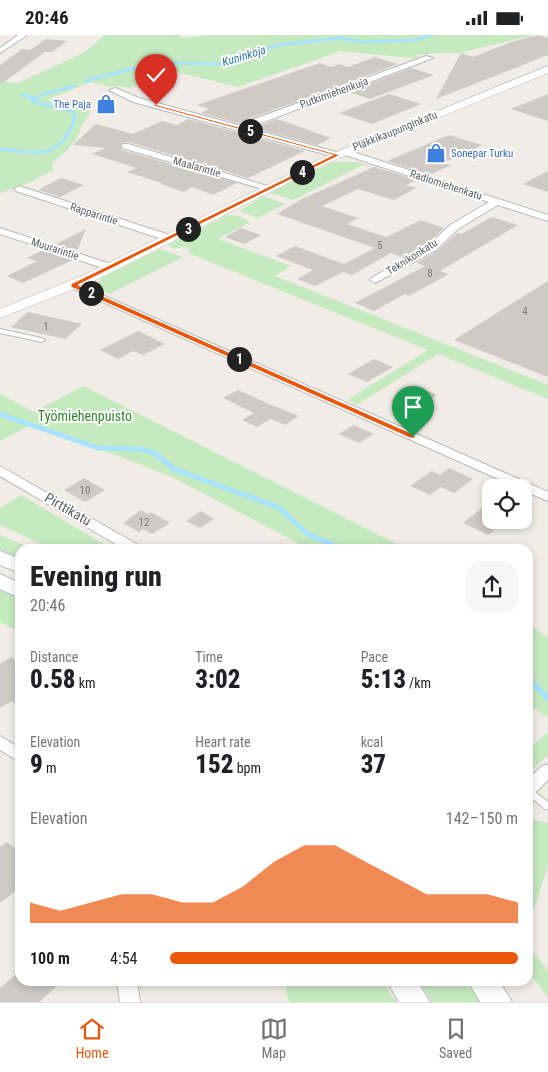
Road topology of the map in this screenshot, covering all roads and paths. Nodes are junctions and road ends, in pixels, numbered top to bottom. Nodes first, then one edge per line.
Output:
1 (23, 35) edge
2 (0, 51) edge
3 (429, 58) dead end
4 (548, 69) edge
5 (113, 90) dead end
6 (240, 128) junction
7 (125, 146) dead end
8 (341, 154) junction
9 (269, 188) junction
10 (19, 189) dead end
11 (498, 201) junction
12 (548, 218) edge
13 (0, 231) edge
14 (169, 239) junction
15 (110, 267) junction
16 (375, 280) dead end
17 (73, 285) junction
18 (0, 314) edge
19 (0, 331) edge
20 (42, 340) dead end
21 (0, 470) edge
22 (548, 497) edge
23 (126, 544) edge
24 (0, 557) edge
25 (15, 564) edge
26 (0, 581) edge
27 (15, 588) edge
28 (0, 742) edge
29 (15, 752) edge
30 (548, 770) edge
31 (533, 786) edge
32 (533, 795) edge
33 (548, 807) edge
34 (128, 986) edge
35 (404, 986) edge
36 (486, 986) edge
37 (130, 1002) edge
38 (414, 1002) edge
39 (497, 1002) edge

1 - 2 street
3 - 6 street, Putkimiehenkuja
4 - 8 street, Pläkkikaupunginkatu
5 - 6 street, Radiomiehenkatu
6 - 8 street, Radiomiehenkatu
7 - 9 street, Maalarintie
8 - 9 street, Pläkkikaupunginkatu
8 - 11 street, Radiomiehenkatu
9 - 14 street, Pläkkikaupunginkatu
10 - 14 street, Rapparintie
11 - 12 street, Radiomiehenkatu
11 - 16 street, Teknikonkatu
13 - 15 street, Muurarintie
14 - 15 street, Pläkkikaupunginkatu
15 - 17 street, Pläkkikaupunginkatu
17 - 18 street, Pläkkikaupunginkatu
17 - 22 street
19 - 20 lane
21 - 23 street, Pirttikatu
24 - 25 main road
26 - 27 main road
28 - 29 street
30 - 31 street
32 - 33 lane
34 - 37 street
35 - 38 main road
36 - 39 main road

